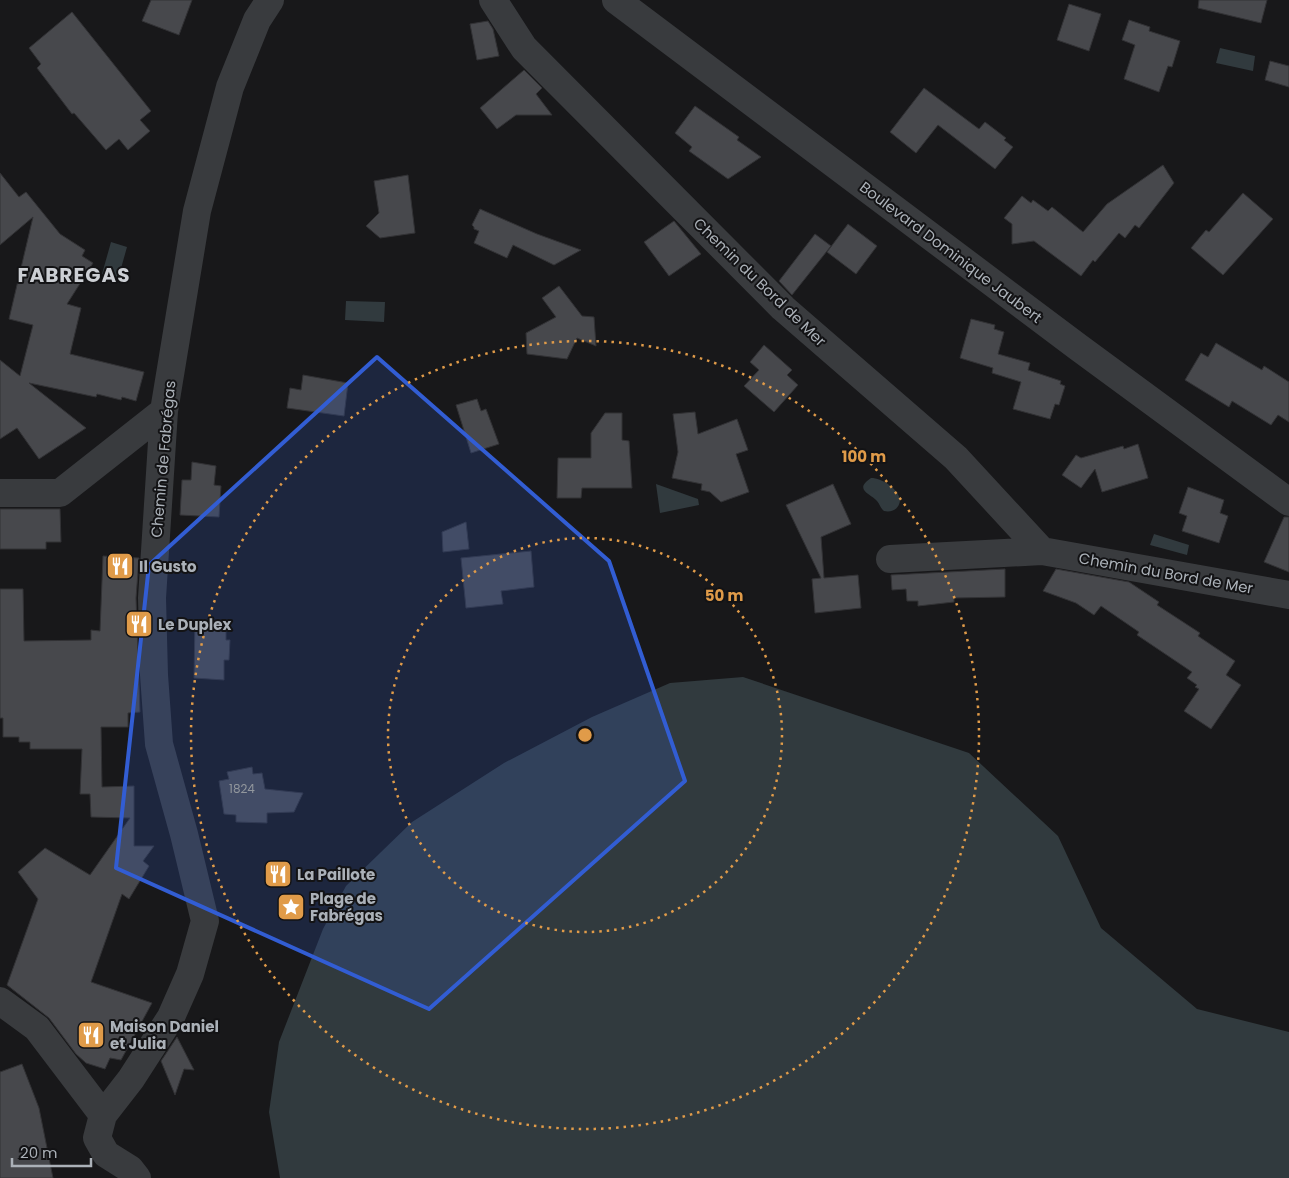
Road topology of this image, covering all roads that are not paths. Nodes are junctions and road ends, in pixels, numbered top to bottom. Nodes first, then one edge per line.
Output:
1 (270, 0) edge
2 (493, 0) edge
3 (616, 0) edge
4 (164, 411) junction
5 (0, 493) edge
6 (1289, 502) edge
7 (1042, 551) junction
8 (890, 559) dead end
9 (1289, 595) edge
10 (0, 1001) edge
11 (100, 1126) junction
12 (137, 1178) edge

1 - 4 street, Chemin de Fabrégas
2 - 7 street, Chemin du Bord de Mer
3 - 6 street, Boulevard Dominique Jaubert
4 - 5 street
4 - 11 street, Chemin de Fabrégas
7 - 8 street, Chemin du Bord de Mer
7 - 9 street, Chemin du Bord de Mer
10 - 11 street
11 - 12 street

